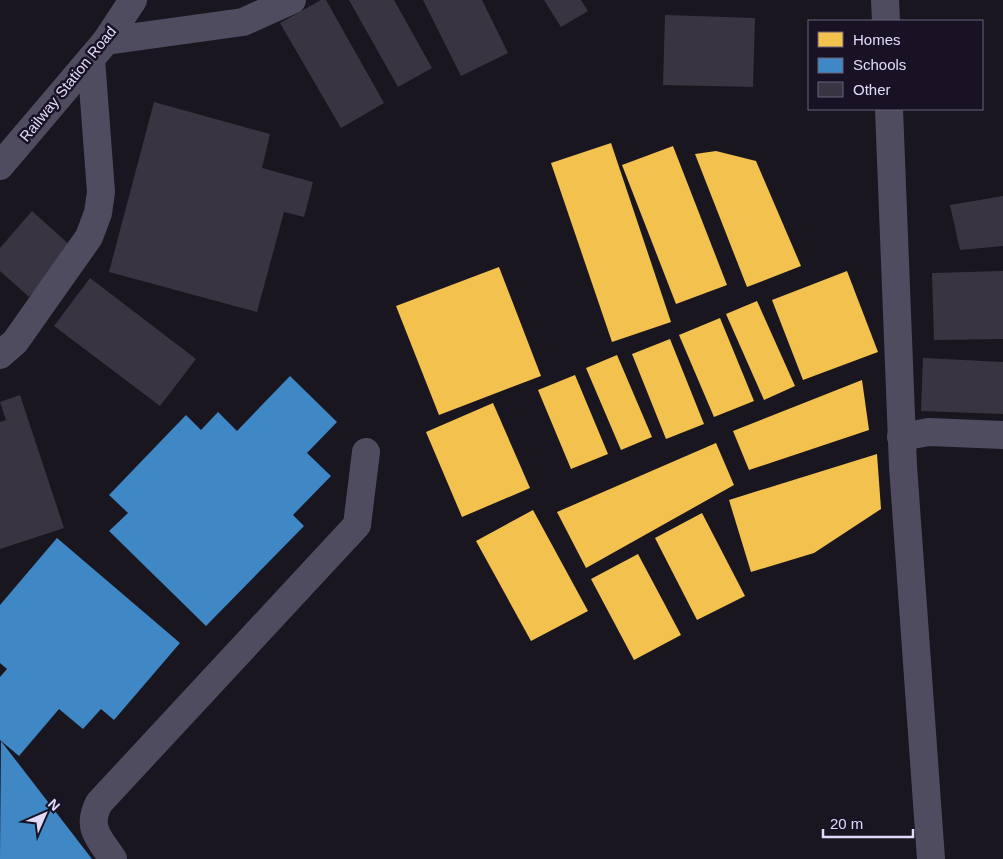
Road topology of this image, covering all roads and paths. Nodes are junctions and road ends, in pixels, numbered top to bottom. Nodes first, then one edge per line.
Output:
1 (133, 0) edge
2 (292, 0) edge
3 (885, 0) edge
4 (886, 20) edge
5 (99, 50) junction
6 (889, 110) edge
7 (0, 166) edge
8 (0, 355) edge
9 (1003, 435) edge
10 (901, 437) junction
11 (366, 452) dead end
12 (114, 859) edge
13 (931, 859) edge

1 - 5 street, Railway Station Road
2 - 5 street
3 - 4 street
5 - 7 street, Railway Station Road
5 - 8 street
6 - 10 street
9 - 10 street
10 - 13 street
11 - 12 street

